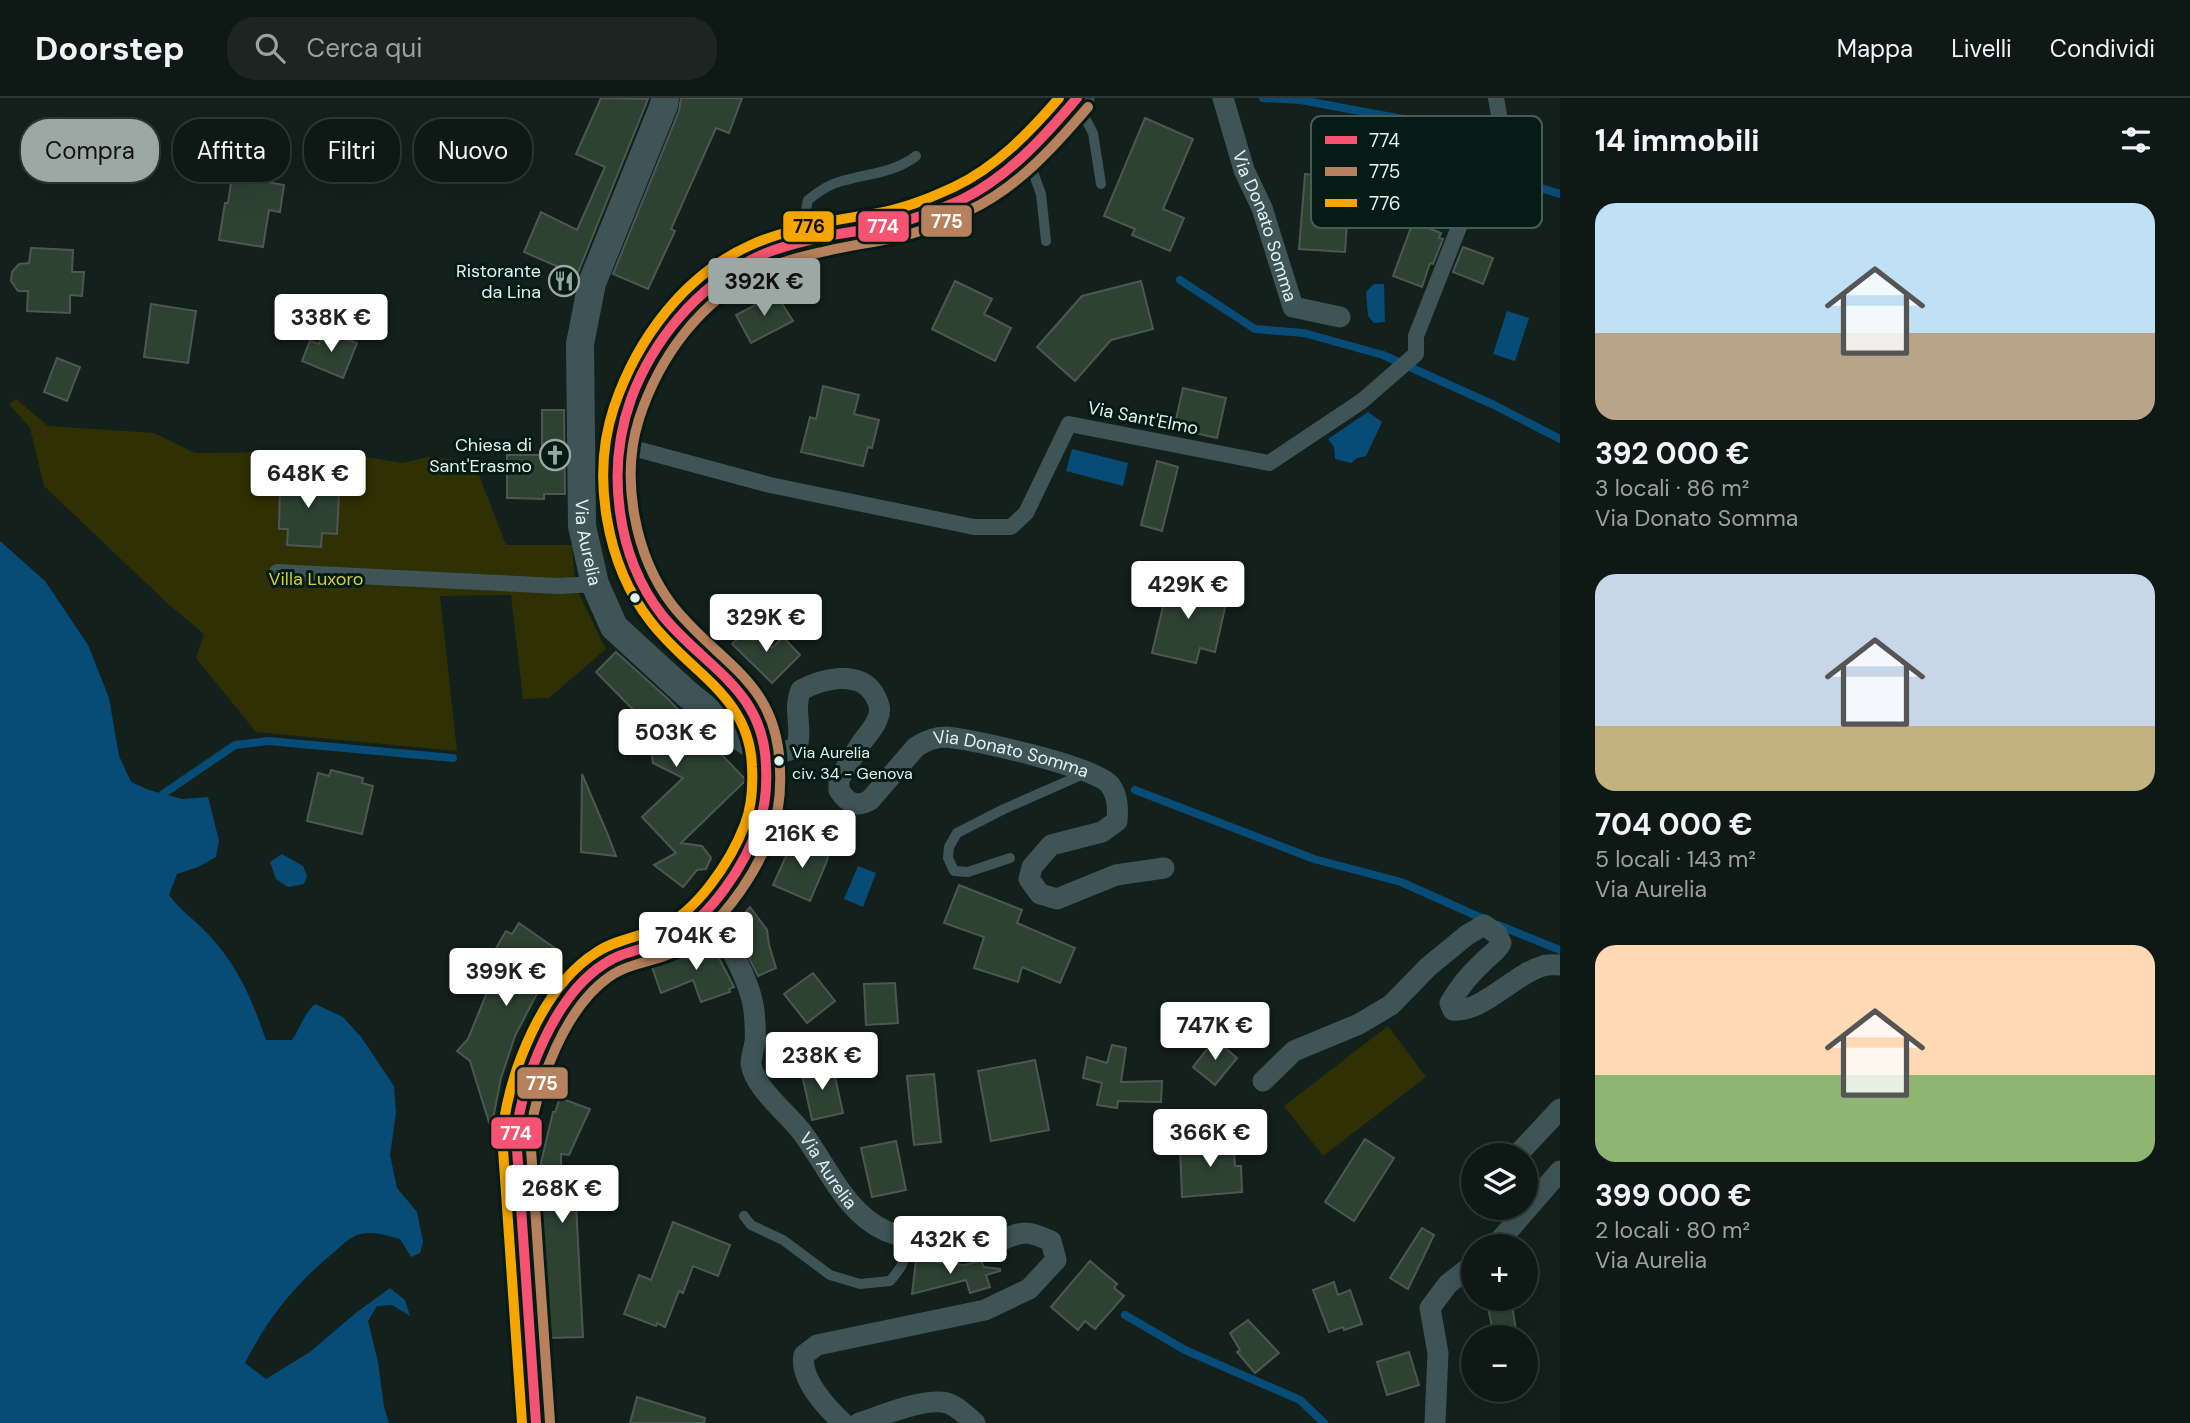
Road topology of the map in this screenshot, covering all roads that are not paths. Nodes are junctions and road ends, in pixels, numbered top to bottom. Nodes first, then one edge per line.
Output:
1 (665, 98) edge
2 (1223, 98) edge
3 (1496, 98) edge
4 (1076, 99) edge
5 (1499, 116) edge
6 (1027, 155) junction
7 (916, 156) dead end
8 (1101, 184) dead end
9 (1460, 228) edge
10 (808, 241) junction
11 (1046, 241) dead end
12 (1340, 317) dead end
13 (618, 444) junction
14 (277, 572) dead end
15 (595, 584) junction
16 (766, 753) junction
17 (1088, 771) junction
18 (1010, 858) dead end
19 (1164, 868) dead end
20 (706, 911) junction
21 (1560, 965) edge
22 (1264, 1081) dead end
23 (1560, 1109) edge
24 (1528, 1143) edge
25 (1560, 1171) edge
26 (744, 1216) dead end
27 (1505, 1234) edge
28 (899, 1235) junction
29 (1461, 1274) edge
30 (536, 1423) edge
31 (843, 1423) edge
32 (859, 1423) edge
33 (975, 1423) edge
34 (1435, 1423) edge

1 - 15 street, Via Aurelia
2 - 12 street, Via Donato Somma
3 - 5 street, Via Sant'Elmo
4 - 6 main road
4 - 8 lane
6 - 10 main road
6 - 11 lane
7 - 10 lane
9 - 13 street, Via Sant'Elmo
10 - 13 main road
13 - 16 main road
14 - 15 street
15 - 16 street, Via Aurelia
16 - 17 street, Via Donato Somma
16 - 20 main road
17 - 18 lane
17 - 19 street, Via Donato Somma
20 - 28 street, Via Aurelia
20 - 30 main road
21 - 22 street
23 - 24 street
25 - 27 street
26 - 28 lane
28 - 31 street, Via Aurelia
29 - 34 street
32 - 33 street

